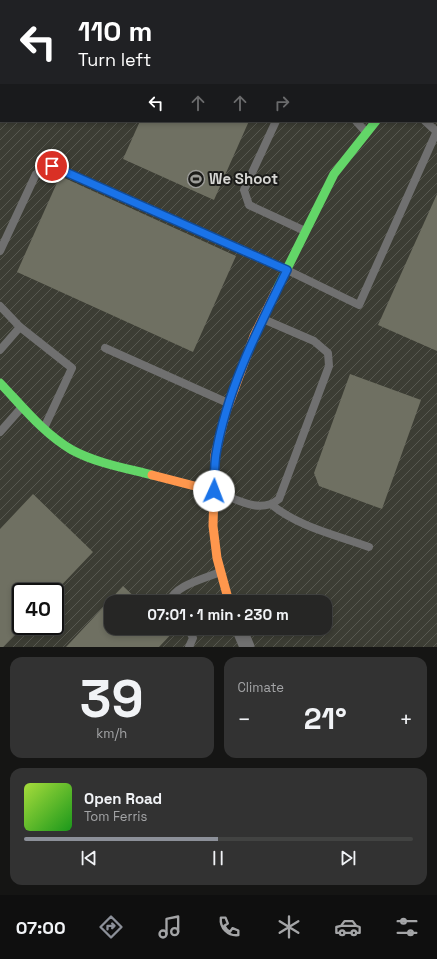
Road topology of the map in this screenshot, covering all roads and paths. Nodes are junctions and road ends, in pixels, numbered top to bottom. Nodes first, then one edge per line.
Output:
1 (276, 122) edge
2 (357, 122) edge
3 (375, 122) edge
4 (426, 122) edge
5 (437, 132) edge
6 (367, 133) junction
7 (305, 232) junction
8 (0, 251) edge
9 (287, 270) junction
10 (0, 306) edge
11 (263, 319) junction
12 (20, 327) junction
13 (105, 348) dead end
14 (0, 350) edge
15 (0, 383) edge
16 (229, 403) junction
17 (23, 407) junction
18 (44, 429) junction
19 (0, 432) edge
20 (214, 491) junction
21 (272, 505) junction
22 (369, 547) dead end
23 (221, 572) junction
24 (172, 595) edge
25 (227, 595) edge
26 (192, 635) edge
27 (243, 635) edge
28 (189, 647) edge
29 (247, 647) edge

1 - 7 lane
2 - 6 lane
3 - 6 street
4 - 5 lane
5 - 9 lane
6 - 7 street
7 - 9 street
8 - 9 lane
9 - 11 street
10 - 12 lane
11 - 16 street
11 - 21 lane
12 - 14 lane
12 - 18 lane
13 - 16 lane
15 - 17 street
16 - 20 street
17 - 18 street
17 - 19 lane
18 - 20 street
20 - 21 lane
20 - 23 street
21 - 22 lane
23 - 24 lane
23 - 25 street
26 - 28 lane
27 - 29 street

